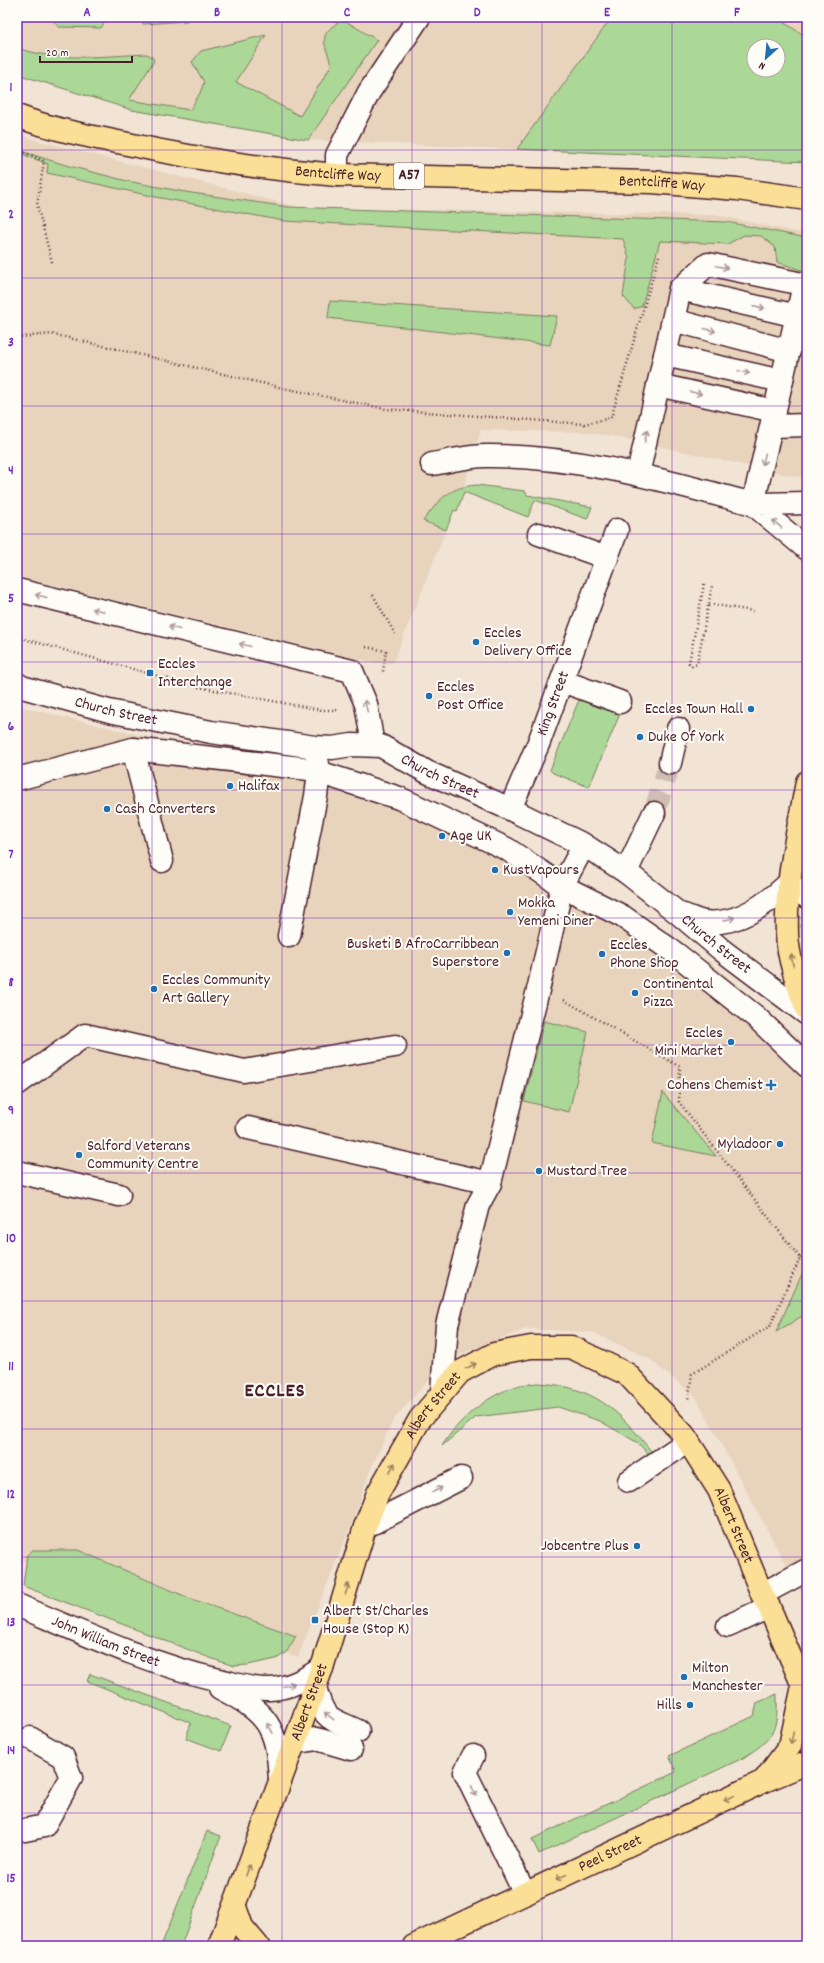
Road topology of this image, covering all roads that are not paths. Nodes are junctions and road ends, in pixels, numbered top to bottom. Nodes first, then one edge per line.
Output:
1 (419, 17) edge
2 (17, 116) edge
3 (337, 174) junction
4 (807, 199) edge
5 (806, 285) edge
6 (680, 290) junction
7 (797, 316) junction
8 (673, 320) junction
9 (789, 351) junction
10 (665, 355) junction
11 (782, 381) junction
12 (658, 385) junction
13 (774, 418) junction
14 (807, 425) edge
15 (432, 464) dead end
16 (638, 474) junction
17 (807, 503) edge
18 (753, 504) junction
19 (617, 530) dead end
20 (539, 534) dead end
21 (807, 549) edge
22 (607, 558) junction
23 (17, 590) edge
24 (562, 681) junction
25 (17, 684) edge
26 (620, 702) dead end
27 (678, 729) dead end
28 (373, 745) junction
29 (315, 747) junction
30 (133, 749) junction
31 (670, 763) tunnel mouth
32 (319, 772) junction
33 (17, 779) edge
34 (807, 782) edge
35 (510, 809) junction
36 (654, 812) tunnel mouth
37 (584, 845) junction
38 (162, 861) dead end
39 (626, 872) junction
40 (789, 884) junction
41 (562, 886) junction
42 (807, 897) edge
43 (678, 913) junction
44 (289, 936) dead end
45 (807, 1010) edge
46 (807, 1014) edge
47 (395, 1046) dead end
48 (807, 1066) edge
49 (17, 1084) edge
50 (248, 1128) dead end
51 (17, 1172) edge
52 (490, 1182) junction
53 (119, 1195) dead end
54 (442, 1392) junction
55 (686, 1438) junction
56 (461, 1478) dead end
57 (629, 1481) dead end
58 (365, 1527) junction
59 (807, 1570) edge
60 (766, 1601) junction
61 (17, 1605) edge
62 (728, 1626) dead end
63 (196, 1675) junction
64 (319, 1677) junction
65 (805, 1687) edge
66 (30, 1738) dead end
67 (295, 1742) junction
68 (472, 1756) dead end
69 (807, 1763) edge
70 (280, 1779) junction
71 (764, 1781) junction
72 (25, 1830) dead end
73 (524, 1894) junction
74 (235, 1907) junction
75 (219, 1946) edge
76 (258, 1946) edge
77 (414, 1946) edge

1 - 3 street
2 - 3 main road, Bentcliffe Way / A57
3 - 4 main road, Bentcliffe Way / A57
6 -> 5 street
5 - 7 street
6 -> 7 street
6 - 8 street
7 - 9 street
8 -> 9 street
8 - 10 street
9 - 11 street
10 -> 11 street
10 - 12 street
11 - 13 street
12 -> 13 street
16 -> 12 street
13 - 14 street
13 -> 18 street
15 - 16 street
16 - 18 street
17 - 18 street
21 -> 18 street
19 - 22 street, King Street
20 - 22 street
22 - 24 street, King Street
28 -> 23 street
24 - 26 street
24 - 35 street, King Street
25 - 29 street, Church Street
27 - 31 street
28 - 29 street, Church Street
28 - 35 street, Church Street
29 - 32 street
30 - 32 street
30 - 33 street
30 - 38 street
32 - 41 street
32 - 44 street
34 - 40 main road
35 - 37 street, Church Street
36 - 39 street
37 - 39 street, Church Street
37 - 41 street
39 - 43 street, Church Street
40 - 42 street
43 -> 40 street
45 -> 40 main road
41 - 48 street
41 - 52 street
43 - 46 street, Church Street
47 - 49 street
50 - 52 street
51 - 53 street
52 - 54 street
54 -> 55 main road, Albert Street
58 -> 54 main road, Albert Street
55 - 57 street
55 - 60 main road, Albert Street
58 -> 56 street
64 -> 58 main road, Albert Street
59 - 60 street
60 - 62 street
60 - 65 main road, Albert Street
61 - 63 street, John William Street
63 -> 64 street, John William Street
70 -> 63 street, John William Street
64 - 67 main road, Albert Street
67 -> 64 street
65 -> 71 main road, Albert Street
66 - 72 street
67 - 70 main road, Albert Street
68 -> 73 street
69 - 71 main road, Peel Street
74 -> 70 main road, Albert Street
71 -> 73 main road, Peel Street
73 - 77 main road, Peel Street
74 - 75 main road, Albert Street
74 - 76 main road

